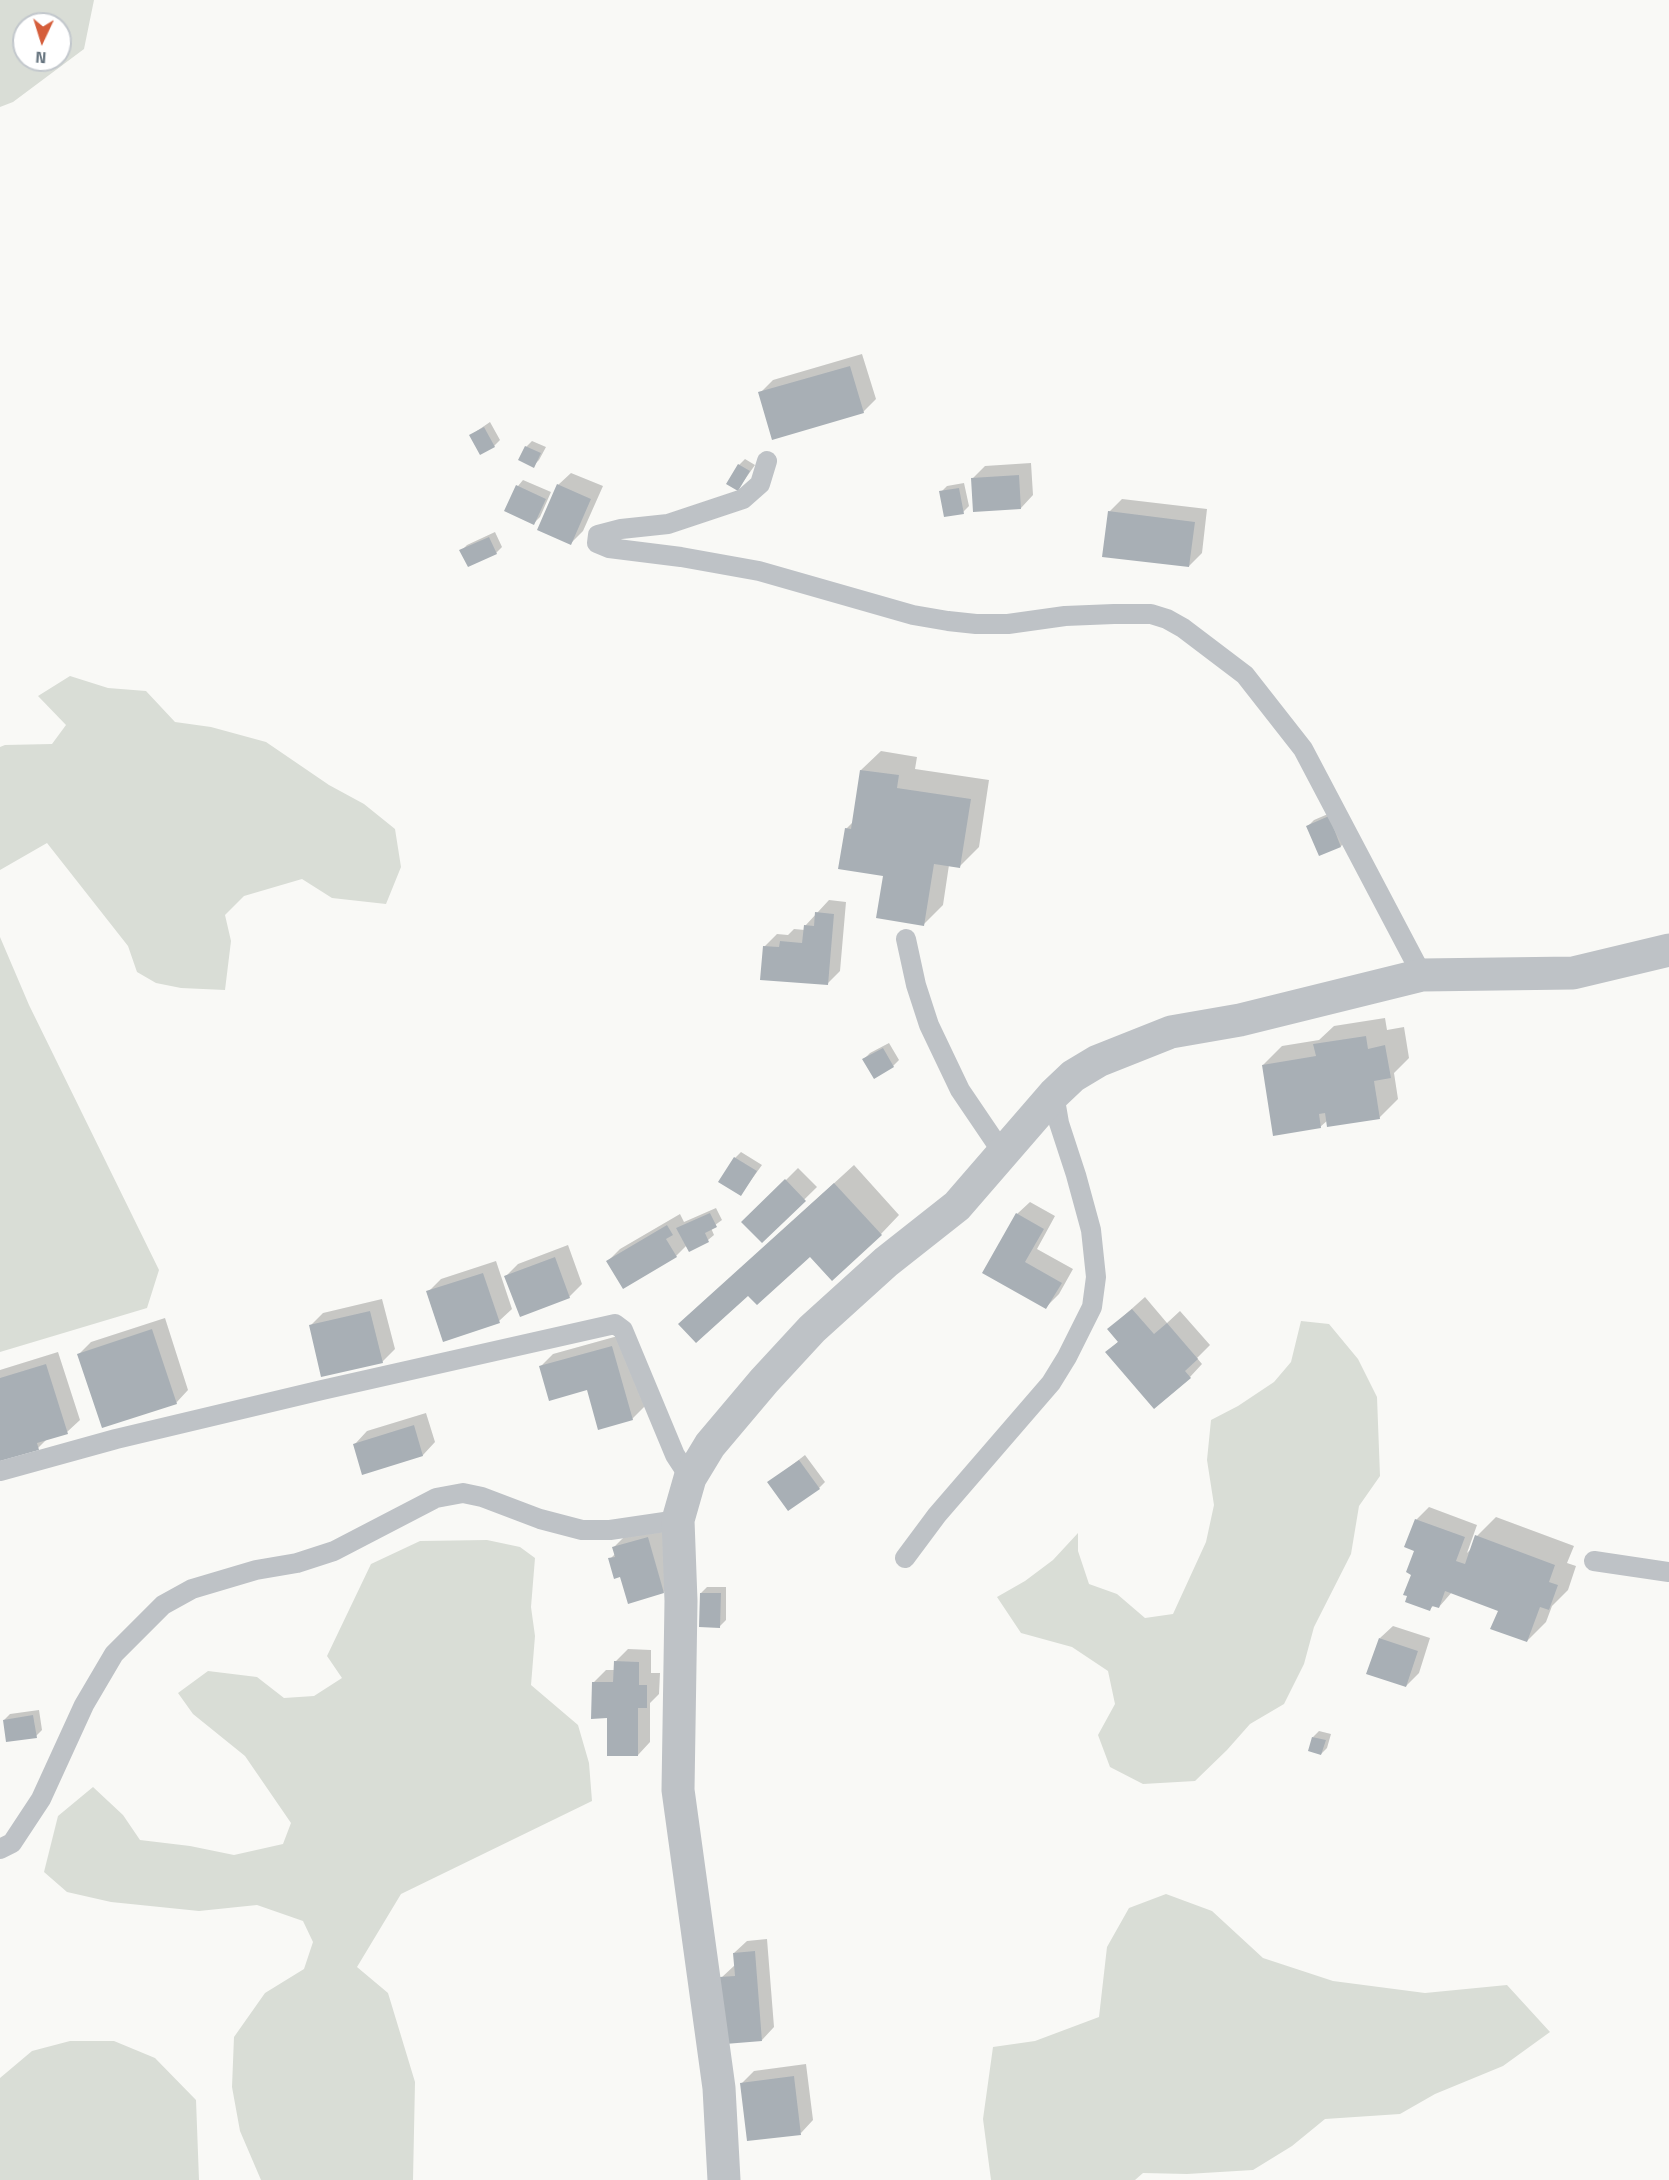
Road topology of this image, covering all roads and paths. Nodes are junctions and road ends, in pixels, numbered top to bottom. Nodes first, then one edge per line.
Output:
1 (767, 461) dead end
2 (906, 939) dead end
3 (1669, 950) edge
4 (1422, 975) junction
5 (1054, 1094) junction
6 (1002, 1152) junction
7 (0, 1471) edge
8 (690, 1478) junction
9 (678, 1520) junction
10 (905, 1558) dead end
11 (1594, 1561) dead end
12 (1669, 1572) edge
13 (0, 1849) edge
14 (724, 2180) edge

1 - 4 lane
2 - 6 lane
3 - 4 street
4 - 5 street
5 - 6 street
5 - 10 lane
6 - 8 street
7 - 8 lane
8 - 9 street
9 - 13 lane
9 - 14 street
11 - 12 lane

